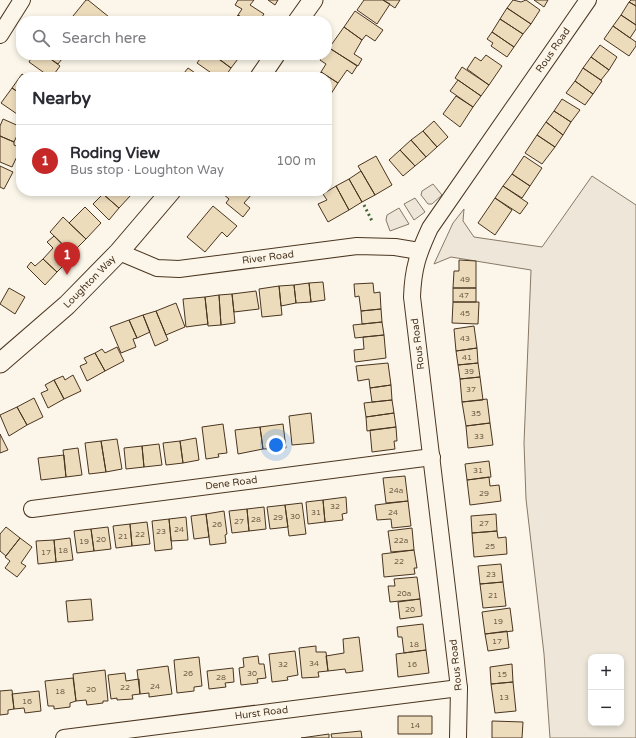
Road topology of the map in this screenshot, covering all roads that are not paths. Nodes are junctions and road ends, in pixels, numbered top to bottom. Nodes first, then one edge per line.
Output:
1 (22, 0) edge
2 (312, 0) edge
3 (588, 0) edge
4 (301, 16) edge
5 (0, 36) edge
6 (272, 60) edge
7 (263, 72) edge
8 (167, 196) edge
9 (419, 251) junction
10 (119, 252) junction
11 (0, 363) edge
12 (432, 458) junction
13 (32, 509) dead end
14 (459, 688) junction
15 (64, 738) edge
16 (458, 738) edge

1 - 5 street
2 - 4 street
3 - 9 street, Rous Road
6 - 7 street
8 - 10 street, Loughton Way
9 - 10 street, River Road
9 - 12 street, Rous Road
10 - 11 street, Loughton Way
12 - 13 street, Dene Road
12 - 14 street, Rous Road
14 - 15 street, Hurst Road
14 - 16 street, Rous Road

